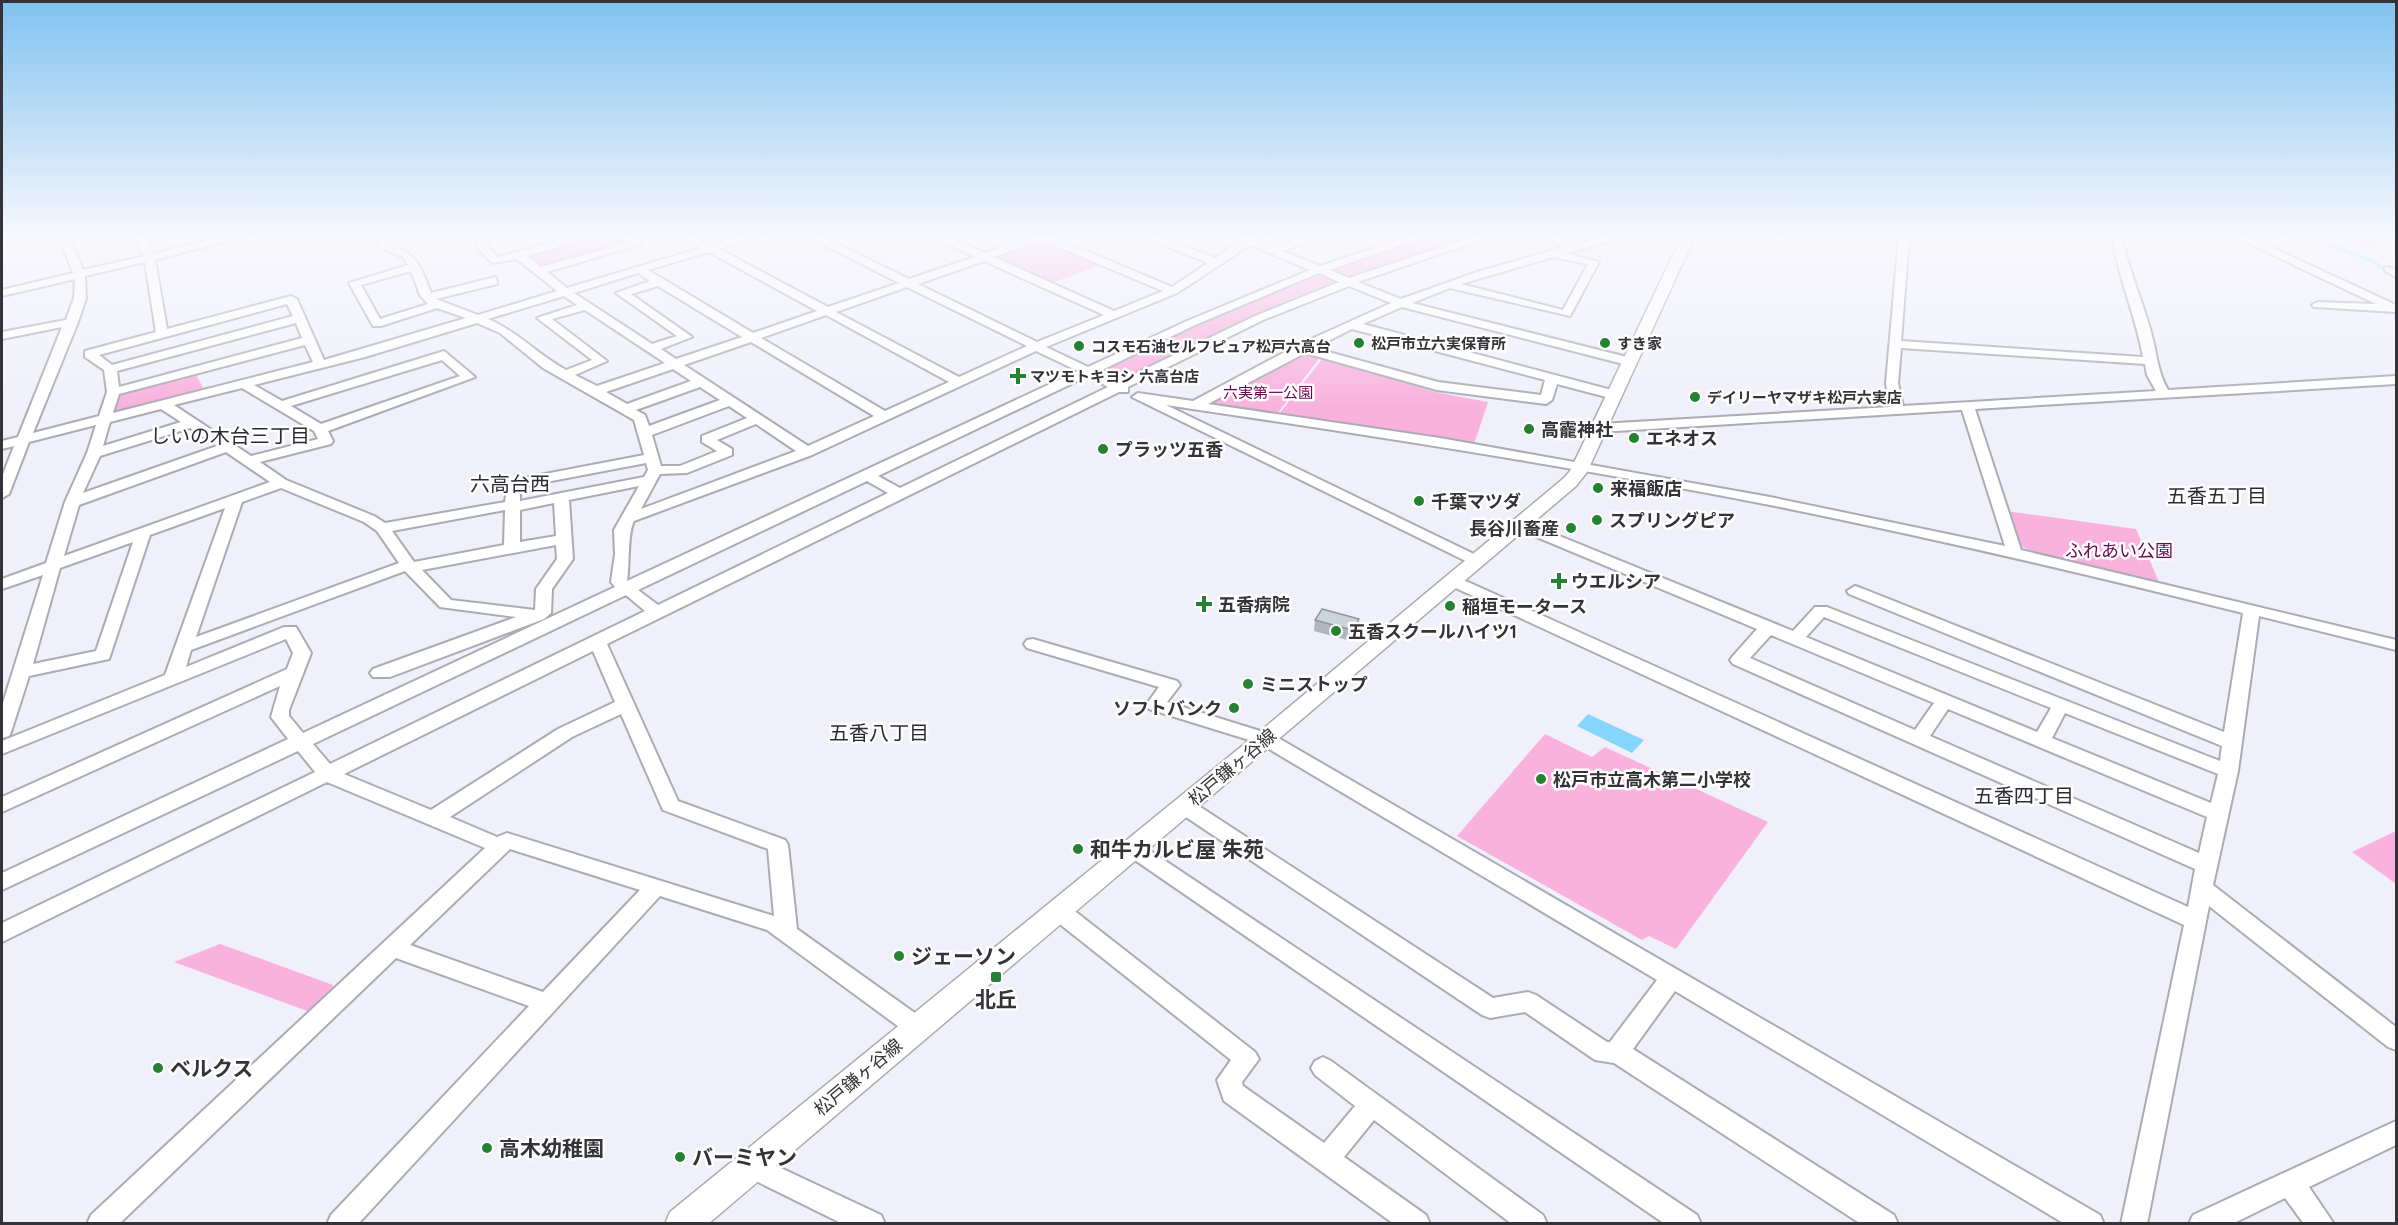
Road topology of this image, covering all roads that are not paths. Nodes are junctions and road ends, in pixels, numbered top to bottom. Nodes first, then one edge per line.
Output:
1 (81, 293) edge
2 (155, 293) edge
3 (360, 293) edge
4 (428, 293) edge
5 (457, 293) edge
6 (557, 293) edge
7 (567, 293) edge
8 (622, 293) edge
9 (677, 293) edge
10 (792, 293) edge
11 (880, 293) edge
12 (926, 293) edge
13 (1065, 293) edge
14 (1168, 293) edge
15 (1259, 293) edge
16 (1319, 293) edge
17 (1377, 293) edge
18 (1427, 293) edge
19 (1471, 293) edge
20 (1577, 293) edge
21 (1663, 293) edge
22 (1900, 293) edge
23 (2132, 293) edge
24 (2362, 293) edge
25 (432, 301) junction
26 (1400, 303) junction
27 (2318, 305) dead end
28 (585, 306) junction
29 (2396, 309) edge
30 (826, 311) junction
31 (1114, 315) junction
32 (300, 318) junction
33 (474, 318) junction
34 (72, 322) junction
35 (1352, 325) junction
36 (1558, 328) junction
37 (162, 334) junction
38 (2, 335) edge
39 (750, 337) junction
40 (309, 340) junction
41 (1896, 344) junction
42 (434, 346) dead end
43 (1036, 346) junction
44 (1302, 348) junction
45 (650, 349) junction
46 (444, 355) junction
47 (2150, 361) junction
48 (1631, 362) junction
49 (320, 364) junction
50 (674, 364) junction
51 (110, 369) junction
52 (1087, 371) junction
53 (566, 374) junction
54 (1552, 379) junction
55 (2397, 380) edge
56 (701, 382) junction
57 (958, 382) junction
58 (244, 384) junction
59 (1117, 386) junction
60 (596, 391) junction
61 (113, 392) junction
62 (2164, 393) junction
63 (1614, 395) junction
64 (1138, 396) junction
65 (730, 401) junction
66 (1198, 404) junction
67 (165, 405) junction
68 (1967, 405) junction
69 (278, 406) junction
70 (626, 409) junction
71 (1897, 410) junction
72 (884, 416) junction
73 (757, 419) junction
74 (103, 421) junction
75 (192, 423) junction
76 (1600, 428) junction
77 (320, 429) junction
78 (646, 432) junction
79 (24, 441) junction
80 (2, 445) edge
81 (227, 447) junction
82 (807, 452) junction
83 (93, 453) junction
84 (249, 461) junction
85 (1580, 467) junction
86 (652, 469) junction
87 (867, 475) junction
88 (280, 483) junction
89 (2, 494) edge
90 (900, 494) junction
91 (561, 497) junction
92 (236, 499) junction
93 (72, 502) junction
94 (511, 506) junction
95 (627, 519) junction
96 (1520, 525) junction
97 (382, 528) junction
98 (144, 532) junction
99 (562, 539) junction
100 (512, 548) junction
101 (2015, 554) junction
102 (1476, 561) junction
103 (52, 565) junction
104 (409, 566) junction
105 (1453, 581) junction
106 (2, 584) edge
107 (626, 588) junction
108 (1855, 591) dead end
109 (2252, 610) junction
110 (656, 612) junction
111 (544, 617) junction
112 (1769, 627) junction
113 (1796, 638) junction
114 (597, 641) junction
115 (1033, 644) dead end
116 (2397, 645) edge
117 (184, 647) junction
118 (22, 672) junction
119 (294, 673) junction
120 (379, 673) dead end
121 (173, 678) junction
122 (1944, 701) junction
123 (625, 705) junction
124 (2060, 706) junction
125 (2, 732) edge
126 (1266, 739) junction
127 (1919, 739) junction
128 (2041, 741) junction
129 (300, 742) junction
130 (2233, 743) junction
131 (2, 748) edge
132 (2228, 771) junction
133 (328, 775) junction
134 (2, 805) edge
135 (1185, 806) junction
136 (2219, 814) junction
137 (432, 819) junction
138 (500, 846) junction
139 (1133, 849) junction
140 (2206, 865) junction
141 (2, 882) edge
142 (657, 886) junction
143 (2203, 889) junction
144 (1059, 911) junction
145 (2197, 921) junction
146 (2, 933) edge
147 (787, 934) junction
148 (391, 947) junction
149 (1671, 978) junction
150 (547, 1003) junction
151 (918, 1028) junction
152 (2397, 1040) edge
153 (1617, 1052) junction
154 (1323, 1068) dead end
155 (1372, 1104) junction
156 (2397, 1133) edge
157 (1326, 1159) junction
158 (751, 1166) junction
159 (2290, 1183) junction
160 (100, 1224) edge
161 (340, 1224) edge
162 (682, 1224) edge
163 (872, 1224) edge
164 (1417, 1224) edge
165 (1534, 1224) edge
166 (1688, 1224) edge
167 (1885, 1224) edge
168 (2091, 1224) edge
169 (2134, 1224) edge
170 (2202, 1224) edge
171 (2321, 1224) edge

1 - 34 street
2 - 37 street
3 - 25 street
4 - 25 street
5 - 25 street
6 - 33 street
7 - 28 street
8 - 45 street
9 - 39 street
10 - 30 street
11 - 30 street
12 - 43 street
13 - 31 street
14 - 31 street
15 - 52 street
16 - 59 street
17 - 26 street
18 - 26 street
19 - 36 street
20 - 36 street
21 - 48 main road, 松戸鎌ヶ谷線
22 - 41 street
23 - 47 street
24 - 29 street
25 - 33 street
26 - 35 street
26 - 36 street
27 - 29 street
28 - 45 street
28 - 53 street
30 - 39 street
30 - 57 street
31 - 43 street
32 - 37 street
32 - 40 street
32 - 51 street
33 - 49 street
33 - 53 street
34 - 38 street
34 - 79 street
35 - 44 street
35 - 54 street
36 - 48 street
37 - 51 street
39 - 50 street
39 - 72 street
40 - 49 street
40 - 61 street
41 - 47 street
41 - 71 street
42 - 46 street
43 - 52 street
43 - 57 street
44 - 54 street
44 - 66 street
45 - 50 street
46 - 69 street
46 - 77 street
47 - 62 street
48 - 63 main road, 松戸鎌ヶ谷線
49 - 58 street
50 - 56 street
50 - 60 street
51 - 61 street
52 - 59 street
52 - 87 street
53 - 60 street
54 - 63 street
55 - 62 street
56 - 65 street
56 - 70 street
57 - 72 street
58 - 67 street
58 - 69 street
59 - 64 street
59 - 90 street
60 - 70 street
61 - 74 street
62 - 68 street
63 - 76 main road, 松戸鎌ヶ谷線
64 - 66 street
64 - 102 street
65 - 73 street
65 - 78 street
66 - 85 street
67 - 74 street
67 - 75 street
68 - 71 street
68 - 101 street
69 - 77 street
70 - 78 street
71 - 76 street
72 - 82 street
73 - 82 street
73 - 86 street
74 - 79 street
74 - 83 street
75 - 81 street
75 - 83 street
76 - 85 main road, 松戸鎌ヶ谷線
77 - 84 street
78 - 86 street
79 - 80 street
79 - 89 street
81 - 84 street
81 - 93 street
82 - 95 street
83 - 93 street
84 - 88 street
85 - 96 main road, 松戸鎌ヶ谷線
85 - 101 street
86 - 91 street
86 - 94 street
86 - 95 street
87 - 90 street
87 - 107 street
88 - 92 street
88 - 97 street
90 - 110 street
91 - 94 street
91 - 99 street
92 - 98 street
92 - 117 street
93 - 103 street
94 - 97 street
94 - 100 street
95 - 107 street
96 - 102 main road, 松戸鎌ヶ谷線
96 - 112 street
97 - 104 street
98 - 103 street
98 - 118 street
99 - 100 street
99 - 111 street
100 - 104 street
101 - 109 street
102 - 105 main road, 松戸鎌ヶ谷線
103 - 106 street
103 - 118 street
104 - 111 street
104 - 117 street
105 - 126 main road, 松戸鎌ヶ谷線
105 - 145 street
107 - 110 street
107 - 111 street
108 - 130 street
109 - 116 street
109 - 130 street
110 - 114 street
111 - 120 street
111 - 129 street
112 - 113 street
112 - 127 street
113 - 122 street
113 - 124 street
114 - 123 street
114 - 133 street
115 - 126 street
117 - 121 street
118 - 125 street
119 - 121 street
119 - 129 street
119 - 134 street
121 - 131 street
122 - 127 street
122 - 128 street
123 - 137 street
123 - 147 street
124 - 128 street
124 - 132 street
126 - 135 main road, 松戸鎌ヶ谷線
126 - 149 street
127 - 140 street
128 - 136 street
129 - 133 street
129 - 141 street
130 - 132 street
132 - 136 street
133 - 137 street
133 - 146 street
135 - 139 main road, 松戸鎌ヶ谷線
135 - 153 street
136 - 140 street
137 - 138 street
138 - 142 street
138 - 148 street
139 - 144 main road, 松戸鎌ヶ谷線
139 - 166 street
140 - 143 street
142 - 147 street
142 - 150 street
143 - 145 street
143 - 152 street
144 - 151 main road, 松戸鎌ヶ谷線
144 - 157 street
145 - 169 street
147 - 151 street
148 - 150 street
148 - 160 street
149 - 153 street
149 - 168 street
150 - 161 street
151 - 158 main road, 松戸鎌ヶ谷線
153 - 167 street
154 - 155 street
155 - 157 street
155 - 165 street
156 - 159 street
157 - 164 street
158 - 162 main road, 松戸鎌ヶ谷線
158 - 163 street
159 - 170 street
159 - 171 street

